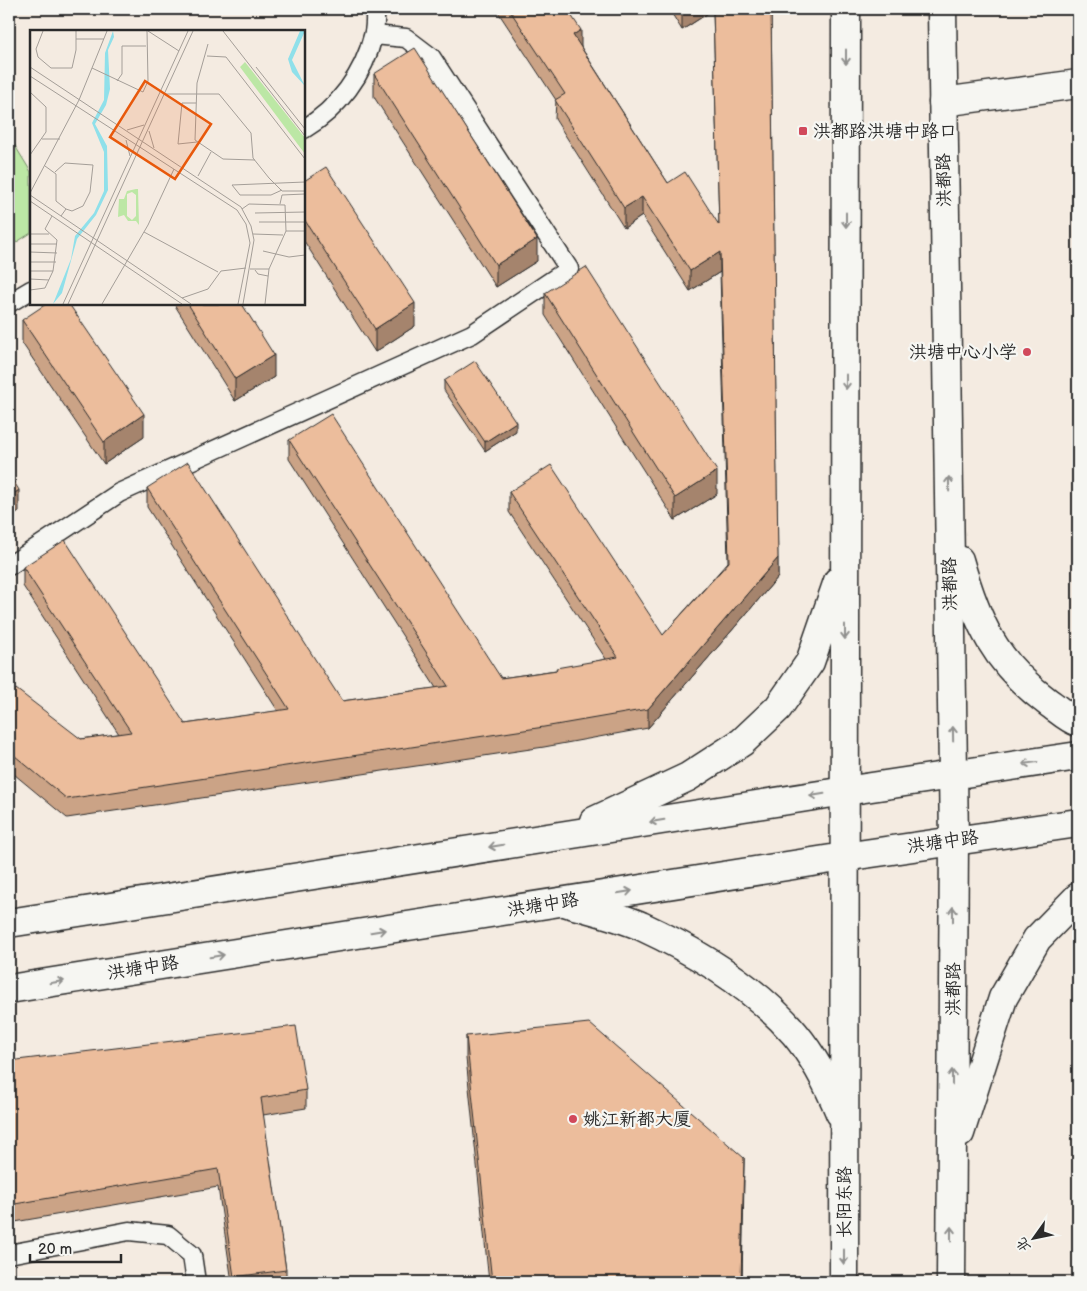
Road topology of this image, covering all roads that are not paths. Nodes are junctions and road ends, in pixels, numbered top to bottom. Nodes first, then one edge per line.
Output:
1 (375, 9) edge
2 (846, 9) edge
3 (942, 9) edge
4 (374, 35) junction
5 (1078, 84) edge
6 (943, 102) junction
7 (305, 128) edge
8 (30, 291) edge
9 (9, 303) edge
10 (950, 527) junction
11 (845, 561) junction
12 (9, 566) edge
13 (1078, 722) edge
14 (1078, 756) edge
15 (953, 775) junction
16 (845, 791) junction
17 (1078, 823) edge
18 (563, 836) junction
19 (954, 841) junction
20 (844, 857) junction
21 (1078, 897) edge
22 (563, 902) junction
23 (9, 923) edge
24 (9, 989) edge
25 (844, 1121) junction
26 (952, 1160) junction
27 (9, 1254) edge
28 (196, 1282) edge
29 (844, 1282) edge
30 (951, 1282) edge

1 - 4 lane
2 -> 11 main road
3 - 6 main road, 洪都路
4 - 7 lane
4 - 12 lane
5 - 6 main road
10 -> 6 main road, 洪都路
8 - 9 lane
10 - 13 main road
15 -> 10 main road, 洪都路
11 -> 16 main road
11 - 18 main road
14 -> 15 main road
15 - 16 main road
15 - 19 main road, 洪都路
16 -> 18 main road
16 - 20 main road
17 - 19 main road, 洪塘中路
18 -> 23 main road
19 - 20 main road, 洪塘中路
26 -> 19 main road, 洪都路
22 -> 20 main road, 洪塘中路
20 - 25 main road
21 - 26 main road
24 -> 22 main road, 洪塘中路
22 - 25 main road
25 -> 29 main road, 长阳东路
30 -> 26 main road
27 - 28 lane

